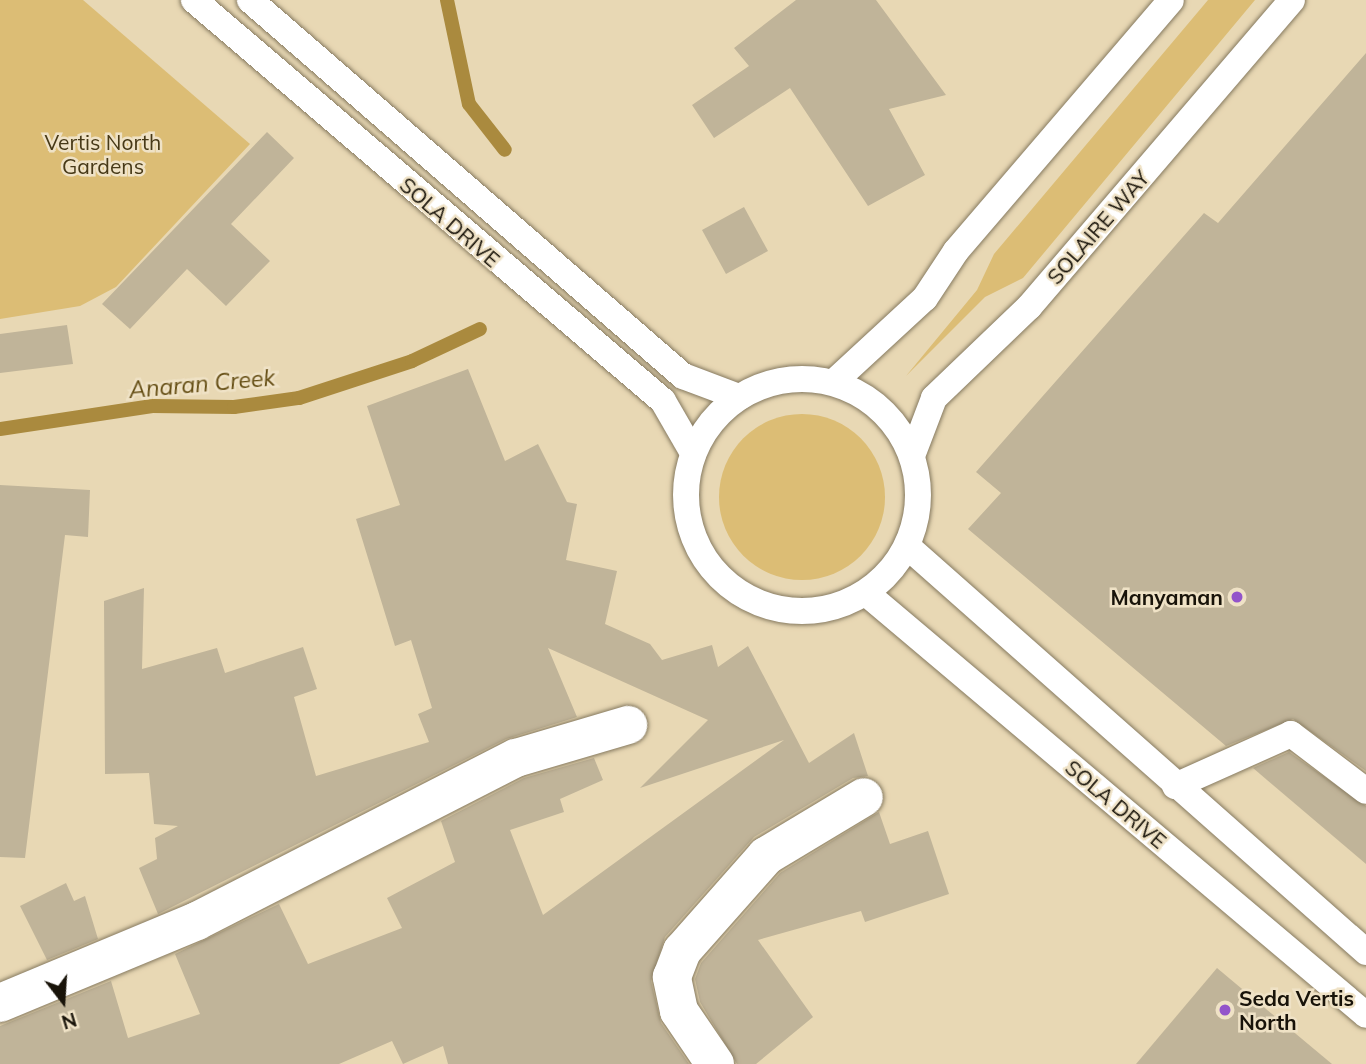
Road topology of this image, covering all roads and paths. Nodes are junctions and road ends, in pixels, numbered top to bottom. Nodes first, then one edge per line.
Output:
1 (194, 0) edge
2 (250, 0) edge
3 (1171, 0) edge
4 (1292, 0) edge
5 (835, 381) junction
6 (739, 397) junction
7 (693, 453) junction
8 (912, 456) junction
9 (907, 546) junction
10 (866, 593) junction
11 (628, 724) dead end
12 (1175, 786) junction
13 (1366, 790) edge
14 (864, 797) dead end
15 (1366, 952) edge
16 (0, 1003) edge
17 (1366, 1015) edge
18 (715, 1064) edge

1 - 7 lane, SOLA DRIVE
2 - 6 lane, SOLA DRIVE
3 - 5 lane
4 - 8 lane, SOLAIRE WAY
5 - 6 lane
5 - 8 lane
6 - 7 lane
7 - 10 lane
8 - 9 lane
9 - 10 lane
9 - 12 lane
10 - 17 lane, SOLA DRIVE
11 - 16 street
12 - 13 lane
12 - 15 lane
14 - 18 street

